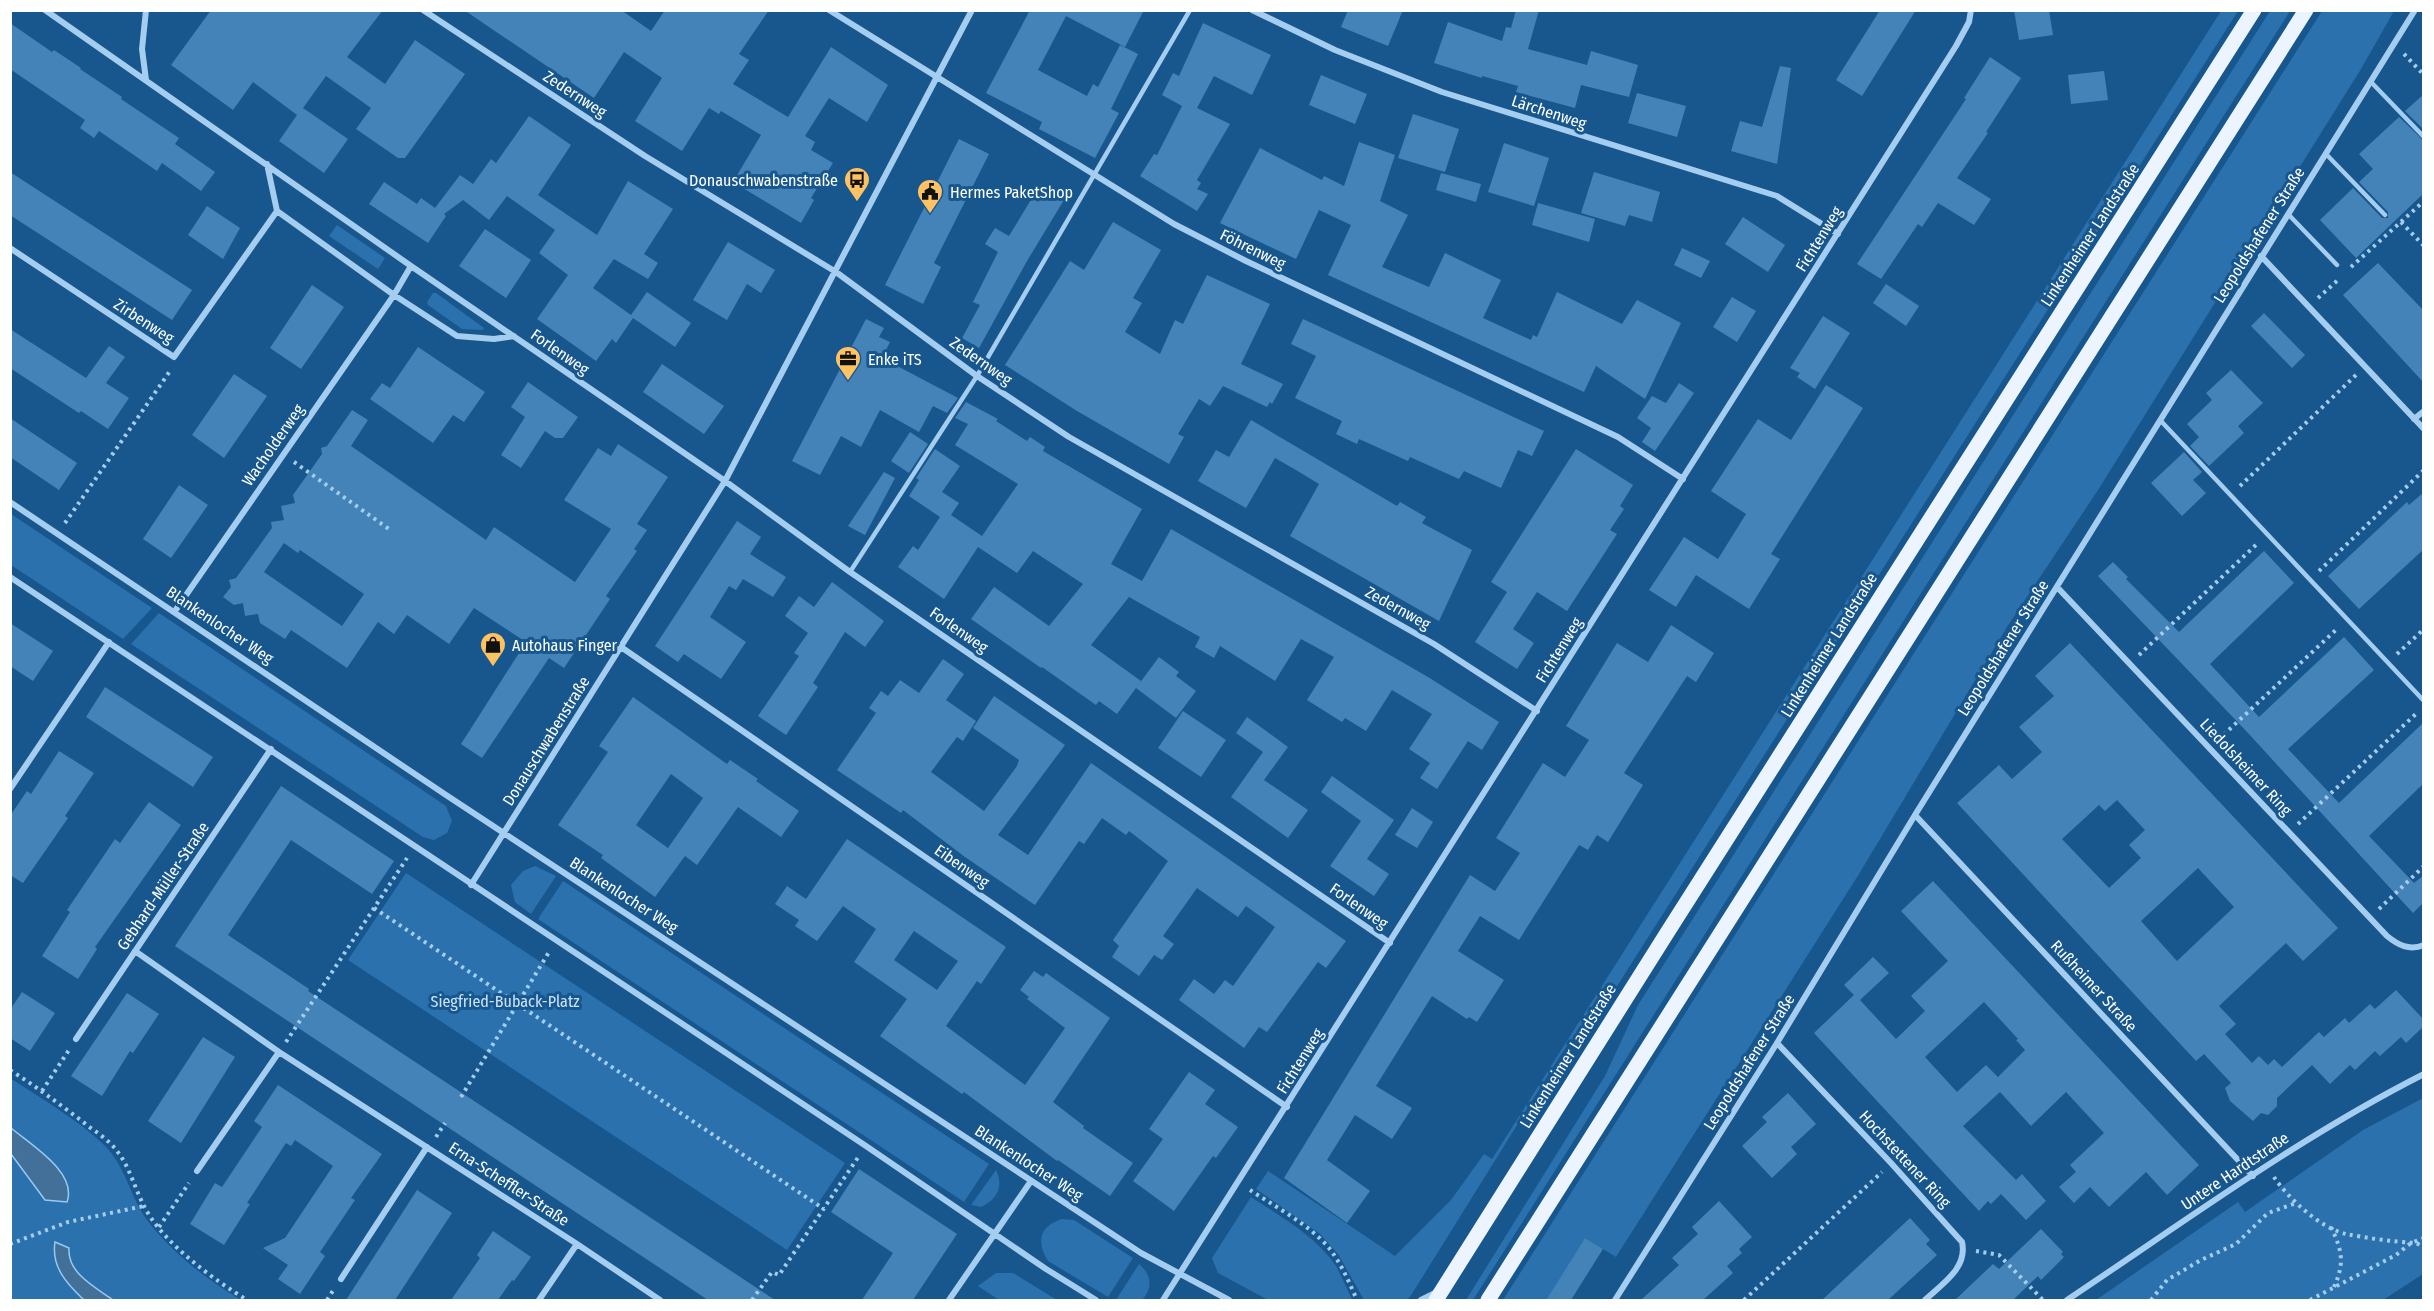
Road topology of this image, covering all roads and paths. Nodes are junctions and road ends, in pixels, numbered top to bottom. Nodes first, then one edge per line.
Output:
1 (45, 10) edge
2 (146, 10) edge
3 (423, 10) edge
4 (829, 10) edge
5 (972, 10) edge
6 (1191, 10) edge
7 (1252, 10) edge
8 (1971, 10) edge
9 (2254, 10) edge
10 (2306, 10) edge
11 (2415, 10) edge
12 (2394, 44) junction
13 (2424, 75) edge
14 (936, 78) junction
15 (146, 80) junction
16 (2371, 82) junction
17 (2424, 137) edge
18 (2326, 154) junction
19 (267, 164) junction
20 (1095, 176) junction
21 (2424, 201) edge
22 (277, 211) junction
23 (2288, 214) junction
24 (2385, 215) dead end
25 (2401, 222) junction
26 (1838, 234) junction
27 (2424, 246) edge
28 (10, 248) edge
29 (2261, 256) junction
30 (2337, 265) dead end
31 (411, 266) junction
32 (2350, 268) dead end
33 (836, 272) junction
34 (2342, 276) dead end
35 (394, 295) junction
36 (2308, 307) junction
37 (514, 336) junction
38 (174, 357) junction
39 (2364, 367) junction
40 (977, 376) junction
41 (2424, 411) edge
42 (2415, 419) junction
43 (2160, 420) junction
44 (2424, 429) edge
45 (282, 454) junction
46 (2424, 470) edge
47 (1683, 479) junction
48 (725, 481) junction
49 (2230, 495) junction
50 (10, 502) edge
51 (389, 529) dead end
52 (58, 534) junction
53 (2268, 534) junction
54 (850, 572) junction
55 (10, 577) edge
56 (2309, 579) junction
57 (2057, 587) junction
58 (175, 611) junction
59 (2347, 620) junction
60 (2424, 628) edge
61 (109, 642) junction
62 (621, 647) junction
63 (2387, 663) junction
64 (2129, 664) junction
65 (2424, 701) edge
66 (2424, 707) edge
67 (1537, 711) junction
68 (271, 748) junction
69 (2210, 748) junction
70 (10, 789) edge
71 (1915, 815) junction
72 (2289, 832) junction
73 (504, 833) junction
74 (415, 846) junction
75 (2424, 866) edge
76 (471, 885) junction
77 (374, 908) junction
78 (2369, 918) junction
79 (556, 941) junction
80 (1390, 944) junction
81 (2424, 945) edge
82 (135, 951) junction
83 (517, 1004) junction
84 (76, 1039) joint
85 (1777, 1043) junction
86 (279, 1052) junction
87 (10, 1070) edge
88 (2424, 1074) edge
89 (42, 1091) junction
90 (461, 1097) dead end
91 (1287, 1107) junction
92 (866, 1146) junction
93 (426, 1147) junction
94 (1891, 1163) junction
95 (2267, 1167) junction
96 (197, 1171) joint
97 (2253, 1176) junction
98 (1031, 1181) junction
99 (1239, 1183) junction
100 (2296, 1203) junction
101 (144, 1206) junction
102 (824, 1209) junction
103 (2330, 1226) junction
104 (159, 1227) junction
105 (995, 1235) junction
106 (2424, 1238) edge
107 (2411, 1243) junction
108 (10, 1244) edge
109 (577, 1244) junction
110 (2424, 1247) edge
111 (1963, 1249) junction
112 (1181, 1275) junction
113 (341, 1279) dead end
114 (2334, 1287) junction
115 (1439, 1294) edge
116 (247, 1300) edge
117 (539, 1300) edge
118 (660, 1300) edge
119 (752, 1300) edge
120 (949, 1300) edge
121 (1096, 1300) edge
122 (1163, 1300) edge
123 (1229, 1300) edge
124 (1358, 1300) edge
125 (1421, 1300) edge
126 (1488, 1300) edge
127 (1616, 1300) edge
128 (1744, 1300) edge
129 (1925, 1300) edge
130 (2043, 1300) edge
131 (2067, 1300) edge
132 (2151, 1300) edge
133 (2310, 1300) edge

1 - 15 street, Forlenweg
2 - 15 street
3 - 33 street, Zedernweg
4 - 14 street, Föhrenweg
5 - 14 street, Donauschwabenstraße
6 - 20 lane
7 - 26 street, Lärchenweg
8 - 26 street, Fichtenweg
9 - 115 main road, Linkenheimer Landstraße
10 - 126 main road
11 - 12 street, Leopoldshafener Straße
12 - 13 path
12 - 16 street, Leopoldshafener Straße
14 - 20 street, Föhrenweg
14 - 33 street, Donauschwabenstraße
15 - 19 street, Forlenweg
16 - 17 lane
16 - 18 street, Leopoldshafener Straße
18 - 23 street, Leopoldshafener Straße
18 - 24 lane
19 - 22 street
19 - 31 street, Forlenweg
20 - 40 lane
20 - 47 street, Föhrenweg
21 - 25 path
22 - 35 street, Forlenweg
22 - 38 street, Zirbenweg
23 - 29 street, Leopoldshafener Straße
23 - 30 lane
25 - 27 path
25 - 32 path
26 - 47 street, Fichtenweg
28 - 38 street, Zirbenweg
29 - 36 street
29 - 43 street, Leopoldshafener Straße
31 - 35 street
31 - 37 street, Forlenweg
33 - 40 street, Zedernweg
33 - 48 street, Donauschwabenstraße
34 - 36 path
35 - 37 street, Forlenweg
35 - 45 street, Wacholderweg
36 - 39 street
37 - 48 street, Forlenweg
38 - 52 path
39 - 42 street
39 - 49 path
40 - 54 lane
40 - 67 street, Zedernweg
41 - 42 street
42 - 44 street
43 - 49 lane
43 - 57 street, Leopoldshafener Straße
45 - 51 path
45 - 58 street, Wacholderweg
46 - 56 path
47 - 67 street, Fichtenweg
48 - 54 street, Forlenweg
48 - 62 street, Donauschwabenstraße
49 - 53 lane
50 - 52 street, Blankenlocher Weg
52 - 58 street, Blankenlocher Weg
53 - 56 lane
53 - 64 path
54 - 80 street, Forlenweg
55 - 61 street
56 - 59 lane
57 - 64 street, Liedolsheimer Ring
57 - 71 street, Leopoldshafener Straße
58 - 73 street, Blankenlocher Weg
59 - 63 lane
59 - 69 path
60 - 63 path
61 - 68 street
61 - 70 street
62 - 73 street, Donauschwabenstraße
62 - 91 street, Eibenweg
63 - 65 lane
64 - 69 street, Liedolsheimer Ring
66 - 72 path
67 - 80 street, Fichtenweg
68 - 74 street
68 - 82 street, Gebhard-Müller-Straße
69 - 72 street, Liedolsheimer Ring
71 - 85 street, Leopoldshafener Straße
71 - 97 street, Rußheimer Straße
72 - 78 street, Liedolsheimer Ring
73 - 76 street, Donauschwabenstraße
73 - 98 street, Blankenlocher Weg
74 - 76 street
74 - 77 path
75 - 78 path
76 - 79 street
77 - 83 path
77 - 86 path
78 - 81 street, Liedolsheimer Ring
79 - 83 path
79 - 92 street
80 - 91 street, Fichtenweg
82 - 84 street, Gebhard-Müller-Straße
82 - 86 street, Erna-Scheffler-Straße
83 - 90 path
83 - 102 path
84 - 89 path
85 - 94 street, Hochstettener Ring
85 - 127 street, Leopoldshafener Straße
86 - 93 street, Erna-Scheffler-Straße
86 - 96 street
87 - 89 path
88 - 95 street, Untere Hardtstraße
89 - 101 path
91 - 99 street, Fichtenweg
92 - 102 path
92 - 105 street
93 - 109 street, Erna-Scheffler-Straße
93 - 113 street, Erna-Scheffler-Straße
94 - 111 street, Hochstettener Ring
94 - 128 path
95 - 97 street, Untere Hardtstraße
95 - 100 path
96 - 104 path
97 - 131 street, Untere Hardtstraße
98 - 105 street
98 - 112 street, Blankenlocher Weg
99 - 112 street, Fichtenweg
99 - 124 path
100 - 103 path
100 - 132 path
101 - 104 path
101 - 108 path
102 - 119 path
103 - 107 path
103 - 114 path
104 - 116 path
105 - 120 street
105 - 121 street
106 - 107 path
107 - 110 path
107 - 114 path
109 - 117 street, Erna-Scheffler-Straße
109 - 118 street, Erna-Scheffler-Straße
111 - 129 street
111 - 130 path
112 - 122 street, Fichtenweg
112 - 123 street, Blankenlocher Weg
114 - 133 path
115 - 125 street

